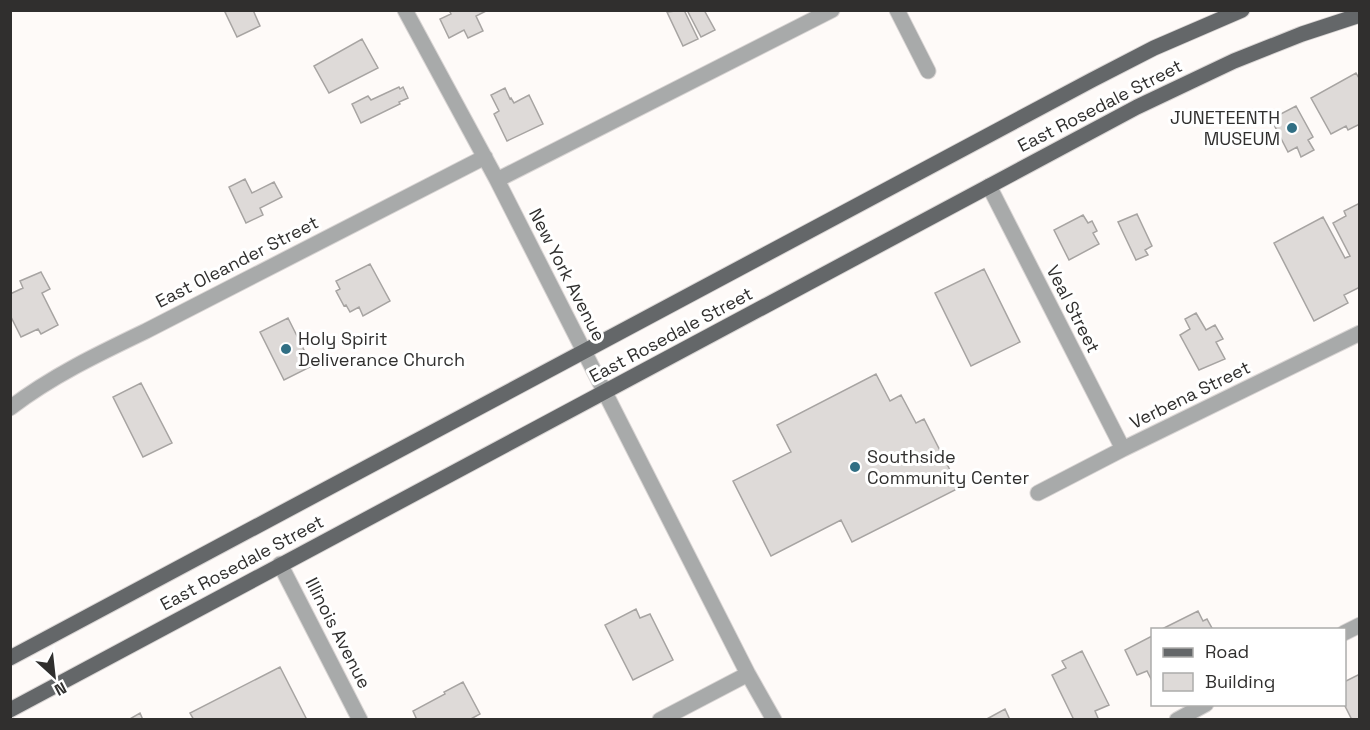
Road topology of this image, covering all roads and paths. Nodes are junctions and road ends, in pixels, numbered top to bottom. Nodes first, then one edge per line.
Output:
1 (405, 10) edge
2 (832, 10) edge
3 (897, 10) edge
4 (1242, 10) edge
5 (1359, 15) edge
6 (928, 71) dead end
7 (485, 157) junction
8 (497, 180) junction
9 (989, 186) junction
10 (1359, 333) edge
11 (584, 352) junction
12 (605, 392) junction
13 (10, 408) edge
14 (1123, 449) junction
15 (1038, 493) dead end
16 (280, 564) junction
17 (10, 658) edge
18 (748, 674) junction
19 (1204, 706) edge
20 (10, 710) edge
21 (360, 720) edge
22 (660, 720) edge
23 (774, 720) edge
24 (1178, 720) edge

1 - 7 street, New York Avenue
2 - 8 street
3 - 6 street
4 - 11 main road, East Rosedale Street
5 - 9 main road, East Rosedale Street
7 - 8 street, New York Avenue
7 - 13 street, East Oleander Street
8 - 11 street, New York Avenue
9 - 12 main road, East Rosedale Street
9 - 14 street, Veal Street
10 - 14 street, Verbena Street
11 - 12 street, New York Avenue
11 - 17 main road, East Rosedale Street
12 - 16 main road, East Rosedale Street
12 - 18 street, New York Avenue
14 - 15 street, Verbena Street
16 - 20 main road, East Rosedale Street
16 - 21 street, Illinois Avenue
18 - 22 street
18 - 23 street, New York Avenue
19 - 24 street

